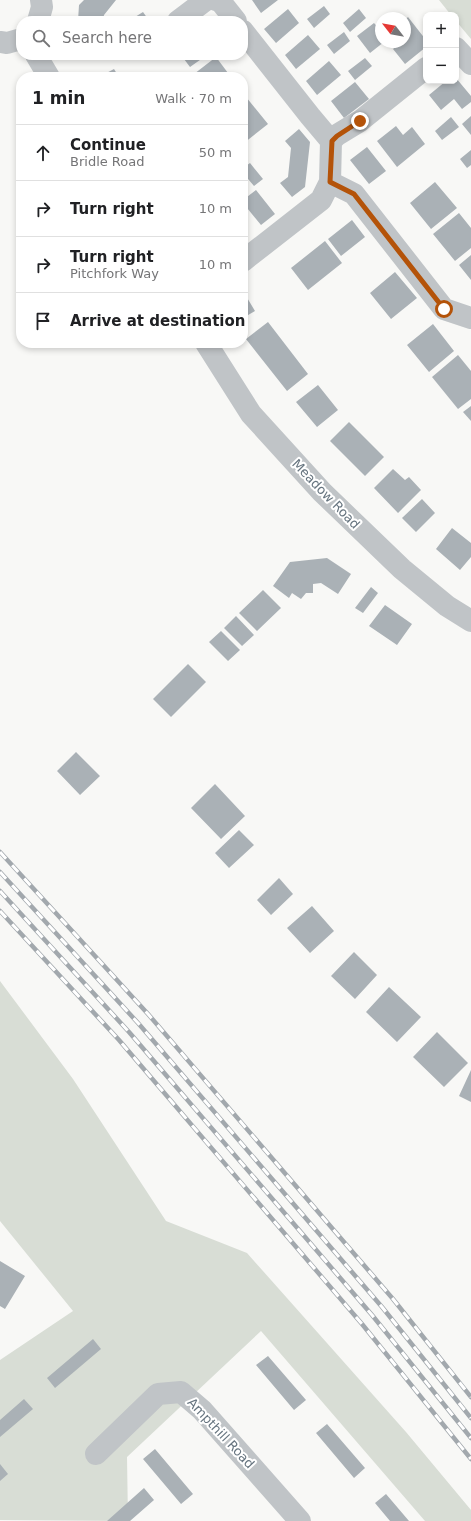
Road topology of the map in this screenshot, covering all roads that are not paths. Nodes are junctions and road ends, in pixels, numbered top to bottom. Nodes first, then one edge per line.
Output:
1 (41, 0) edge
2 (216, 0) edge
3 (39, 16) edge
4 (187, 16) edge
5 (231, 16) edge
6 (248, 37) edge
7 (16, 40) edge
8 (0, 42) edge
9 (459, 51) edge
10 (39, 60) edge
11 (471, 64) edge
12 (423, 70) edge
13 (46, 72) edge
14 (332, 141) junction
15 (330, 182) junction
16 (248, 257) edge
17 (471, 318) edge
18 (209, 348) edge
19 (471, 621) edge
20 (96, 1454) dead end
21 (300, 1521) edge

1 - 3 street
2 - 4 street
2 - 5 street
6 - 14 street
7 - 8 street
9 - 11 street
10 - 13 street
12 - 14 street
14 - 15 street
15 - 16 street
15 - 17 street
18 - 19 street, Meadow Road
20 - 21 street, Ampthill Road

